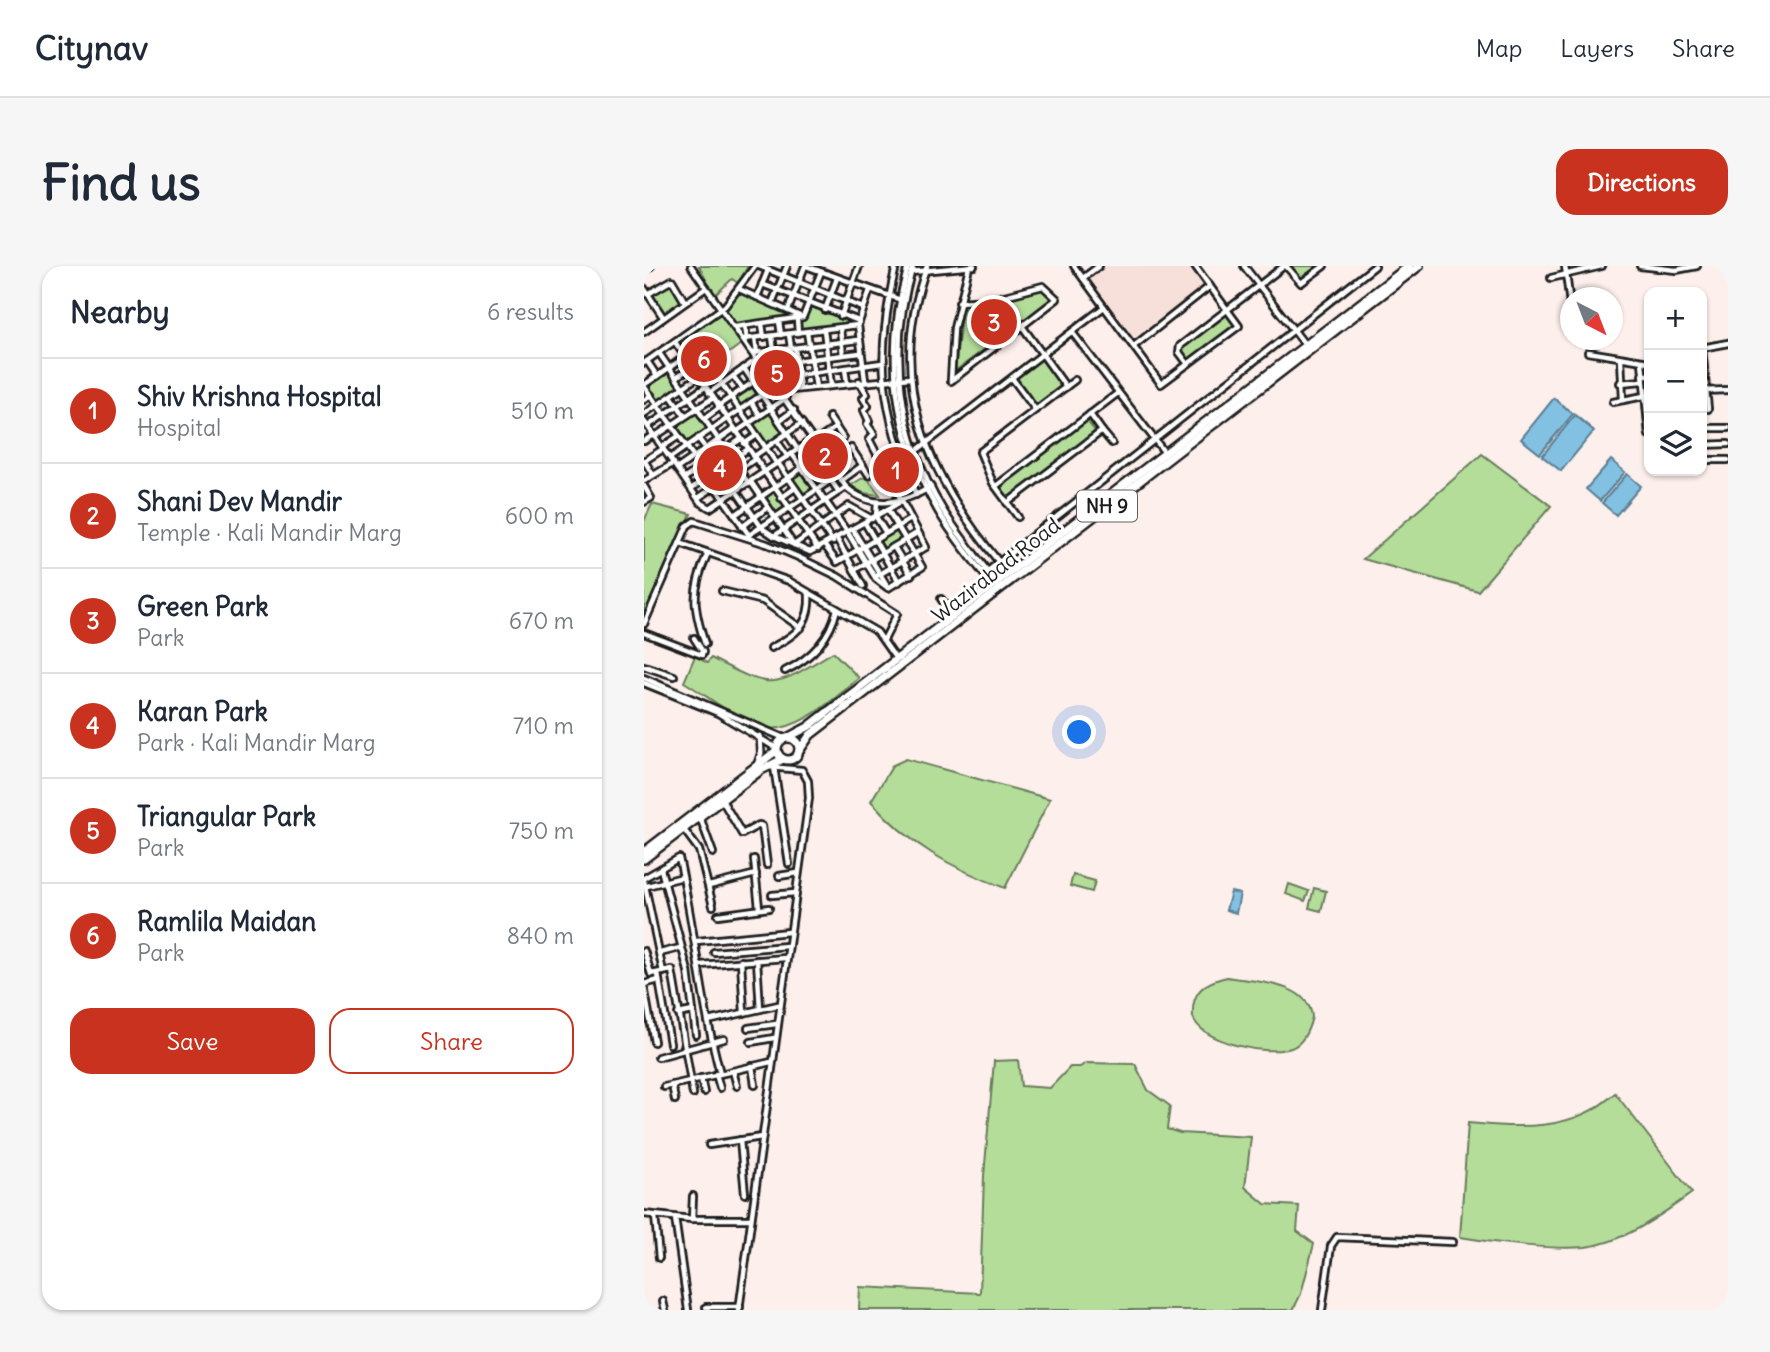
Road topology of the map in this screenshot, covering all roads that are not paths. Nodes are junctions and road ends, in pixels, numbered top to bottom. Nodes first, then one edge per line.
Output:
1 (651, 266) edge
2 (691, 266) edge
3 (757, 266) edge
4 (787, 266) edge
5 (806, 266) edge
6 (859, 266) edge
7 (896, 266) edge
8 (911, 266) edge
9 (972, 266) edge
10 (1074, 266) edge
11 (1099, 266) edge
12 (1195, 266) edge
13 (1244, 266) edge
14 (1285, 266) edge
15 (1324, 266) edge
16 (1375, 266) edge
17 (1409, 266) edge
18 (1419, 266) edge
19 (1565, 266) edge
20 (1602, 266) edge
21 (1640, 266) edge
22 (1698, 266) edge
23 (925, 269) edge
24 (768, 270) junction
25 (644, 271) edge
26 (821, 272) junction
27 (911, 272) junction
28 (1566, 274) junction
29 (783, 276) junction
30 (837, 278) junction
31 (1083, 278) junction
32 (1550, 278) dead end
33 (798, 283) junction
34 (762, 284) junction
35 (854, 284) junction
36 (1259, 285) junction
37 (1210, 286) junction
38 (1568, 287) edge
39 (644, 288) edge
40 (706, 288) junction
41 (739, 289) junction
42 (777, 290) junction
43 (814, 290) junction
44 (870, 290) junction
45 (648, 295) junction
46 (830, 296) junction
47 (888, 296) junction
48 (757, 297) junction
49 (793, 297) junction
50 (902, 301) junction
51 (685, 302) junction
52 (845, 302) junction
53 (959, 302) junction
54 (772, 303) junction
55 (809, 303) junction
56 (1104, 307) junction
57 (863, 308) junction
58 (1228, 308) junction
59 (722, 309) junction
60 (788, 310) junction
61 (825, 310) junction
62 (841, 316) junction
63 (663, 317) junction
64 (800, 318) junction
65 (779, 321) junction
66 (859, 323) junction
67 (762, 324) junction
68 (745, 326) junction
69 (1022, 326) junction
70 (734, 327) junction
71 (645, 328) edge
72 (840, 328) junction
73 (824, 330) junction
74 (1294, 330) junction
75 (807, 332) junction
76 (1072, 332) junction
77 (798, 333) junction
78 (789, 334) junction
79 (780, 335) junction
80 (772, 336) junction
81 (764, 337) junction
82 (755, 338) junction
83 (745, 339) junction
84 (858, 340) junction
85 (675, 342) junction
86 (841, 342) junction
87 (1728, 343) edge
88 (826, 344) junction
89 (810, 346) junction
90 (1133, 346) junction
91 (1707, 347) edge
92 (793, 348) junction
93 (1308, 348) junction
94 (776, 350) junction
95 (764, 352) junction
96 (1588, 352) dead end
97 (659, 353) junction
98 (859, 353) junction
99 (756, 355) junction
100 (843, 355) junction
101 (1042, 355) junction
102 (685, 357) junction
103 (828, 357) junction
104 (1621, 358) junction
105 (811, 359) junction
106 (706, 361) dead end
107 (796, 361) junction
108 (645, 362) edge
109 (1642, 362) joint
110 (781, 363) junction
111 (882, 363) junction
112 (1188, 364) junction
113 (764, 365) junction
114 (863, 366) junction
115 (669, 367) junction
116 (692, 367) junction
117 (744, 368) junction
118 (845, 369) junction
119 (830, 371) junction
120 (768, 372) junction
121 (814, 373) junction
122 (798, 375) junction
123 (657, 376) junction
124 (733, 376) junction
125 (676, 377) junction
126 (698, 377) junction
127 (783, 377) junction
128 (896, 378) junction
129 (911, 378) junction
130 (1012, 378) junction
131 (1642, 378) junction
132 (882, 379) junction
133 (1075, 380) dead end
134 (862, 381) junction
135 (753, 382) junction
136 (847, 383) junction
137 (1620, 383) junction
138 (722, 384) junction
139 (776, 384) junction
140 (644, 385) edge
141 (831, 385) junction
142 (1644, 385) edge
143 (705, 387) junction
144 (816, 387) junction
145 (1066, 387) junction
146 (683, 388) junction
147 (743, 389) junction
148 (800, 389) junction
149 (1728, 390) edge
150 (784, 391) junction
151 (1707, 391) edge
152 (1118, 393) junction
153 (651, 395) junction
154 (711, 395) junction
155 (762, 395) junction
156 (671, 396) junction
157 (1644, 396) edge
158 (731, 397) junction
159 (690, 398) junction
160 (786, 398) junction
161 (644, 400) edge
162 (1623, 400) junction
163 (751, 402) junction
164 (1613, 402) dead end
165 (658, 405) junction
166 (1707, 405) edge
167 (678, 406) junction
168 (719, 407) junction
169 (697, 408) junction
170 (770, 408) junction
171 (1035, 409) junction
172 (1708, 409) dead end
173 (740, 410) junction
174 (794, 410) junction
175 (644, 414) edge
176 (1090, 414) junction
177 (665, 415) junction
178 (760, 415) junction
179 (685, 416) junction
180 (829, 417) dead end
181 (704, 419) junction
182 (727, 419) junction
183 (779, 421) junction
184 (749, 423) junction
185 (802, 423) junction
186 (646, 424) edge
187 (672, 425) junction
188 (836, 427) junction
189 (1707, 428) edge
190 (1728, 428) edge
191 (711, 430) junction
192 (735, 430) junction
193 (1102, 431) junction
194 (787, 433) junction
195 (757, 435) junction
196 (654, 436) junction
197 (680, 436) junction
198 (698, 438) junction
199 (843, 438) dead end
200 (1154, 439) junction
201 (644, 440) edge
202 (718, 440) junction
203 (777, 441) junction
204 (813, 442) junction
205 (1112, 443) dead end
206 (744, 444) junction
207 (806, 444) junction
208 (925, 444) junction
209 (1707, 444) edge
210 (1728, 444) edge
211 (687, 446) junction
212 (662, 448) junction
213 (766, 448) junction
214 (851, 448) dead end
215 (706, 449) junction
216 (725, 450) junction
217 (798, 450) junction
218 (914, 453) junction
219 (1165, 453) junction
220 (790, 455) junction
221 (694, 457) junction
222 (670, 458) junction
223 (713, 458) junction
224 (754, 458) junction
225 (816, 458) junction
226 (732, 460) junction
227 (1707, 460) edge
228 (1728, 460) edge
229 (644, 461) edge
230 (674, 463) junction
231 (778, 464) junction
232 (863, 466) junction
233 (701, 467) junction
234 (678, 468) junction
235 (802, 468) junction
236 (823, 469) junction
237 (740, 470) junction
238 (764, 473) junction
239 (653, 475) junction
240 (837, 475) junction
241 (870, 475) dead end
242 (708, 477) junction
243 (788, 477) junction
244 (685, 478) junction
245 (727, 478) junction
246 (809, 479) junction
247 (831, 480) junction
248 (841, 481) junction
249 (750, 483) junction
250 (644, 484) edge
251 (715, 486) junction
252 (996, 486) junction
253 (774, 487) junction
254 (846, 487) junction
255 (692, 488) junction
256 (795, 488) junction
257 (929, 488) junction
258 (817, 490) junction
259 (737, 492) junction
260 (839, 492) junction
261 (916, 495) junction
262 (760, 496) junction
263 (698, 498) junction
264 (781, 498) junction
265 (803, 499) junction
266 (724, 501) junction
267 (644, 502) edge
268 (825, 502) junction
269 (877, 502) junction
270 (900, 502) junction
271 (1007, 503) junction
272 (747, 506) junction
273 (768, 507) junction
274 (789, 509) junction
275 (888, 510) junction
276 (811, 511) junction
277 (735, 515) junction
278 (835, 516) junction
279 (755, 517) junction
280 (1017, 517) dead end
281 (776, 518) junction
282 (874, 518) junction
283 (909, 519) junction
284 (797, 521) junction
285 (865, 523) junction
286 (821, 525) junction
287 (898, 526) junction
288 (742, 527) junction
289 (762, 528) junction
290 (784, 530) junction
291 (851, 531) junction
292 (886, 533) junction
293 (917, 533) junction
294 (807, 535) junction
295 (774, 536) junction
296 (874, 540) junction
297 (906, 540) junction
298 (835, 541) junction
299 (680, 543) junction
300 (794, 545) junction
301 (825, 546) junction
302 (894, 547) junction
303 (860, 548) junction
304 (818, 549) junction
305 (883, 554) junction
306 (914, 554) junction
307 (707, 555) junction
308 (846, 556) junction
309 (903, 561) junction
310 (869, 562) junction
311 (999, 562) junction
312 (891, 568) junction
313 (854, 570) junction
314 (988, 571) junction
315 (911, 575) junction
316 (878, 576) junction
317 (899, 582) junction
318 (863, 586) dead end
319 (996, 587) junction
320 (722, 591) dead end
321 (809, 593) junction
322 (941, 599) dead end
323 (837, 609) junction
324 (954, 616) junction
325 (644, 624) edge
326 (801, 628) junction
327 (644, 633) edge
328 (695, 638) dead end
329 (884, 640) junction
330 (705, 644) dead end
331 (771, 648) dead end
332 (897, 660) junction
333 (644, 666) edge
334 (785, 671) dead end
335 (674, 676) dead end
336 (644, 681) edge
337 (686, 697) junction
338 (760, 733) junction
339 (787, 737) junction
340 (776, 750) junction
341 (799, 751) junction
342 (783, 759) junction
343 (770, 767) junction
344 (756, 768) junction
345 (722, 800) junction
346 (700, 817) junction
347 (682, 827) junction
348 (644, 852) edge
349 (713, 853) dead end
350 (644, 859) edge
351 (754, 859) dead end
352 (789, 864) dead end
353 (767, 865) dead end
354 (661, 868) junction
355 (798, 873) junction
356 (756, 874) junction
357 (779, 876) dead end
358 (683, 877) junction
359 (645, 882) edge
360 (665, 882) junction
361 (709, 886) junction
362 (795, 893) junction
363 (772, 895) dead end
364 (713, 906) dead end
365 (759, 908) junction
366 (769, 908) dead end
367 (718, 915) dead end
368 (789, 932) junction
369 (697, 941) junction
370 (787, 946) junction
371 (680, 948) junction
372 (644, 951) edge
373 (714, 952) dead end
374 (660, 953) junction
375 (785, 958) junction
376 (757, 960) junction
377 (741, 961) junction
378 (701, 965) junction
379 (660, 976) junction
380 (644, 985) edge
381 (778, 1005) junction
382 (760, 1009) junction
383 (693, 1011) junction
384 (744, 1013) junction
385 (678, 1014) junction
386 (708, 1021) junction
387 (776, 1024) junction
388 (651, 1027) junction
389 (748, 1028) dead end
390 (644, 1029) edge
391 (696, 1035) dead end
392 (774, 1038) junction
393 (724, 1039) dead end
394 (654, 1042) dead end
395 (751, 1042) dead end
396 (712, 1043) junction
397 (670, 1044) dead end
398 (684, 1051) junction
399 (658, 1058) dead end
400 (771, 1062) junction
401 (752, 1066) junction
402 (733, 1071) junction
403 (718, 1074) junction
404 (701, 1078) junction
405 (690, 1080) junction
406 (672, 1085) junction
407 (755, 1085) dead end
408 (737, 1086) dead end
409 (663, 1087) dead end
410 (720, 1088) dead end
411 (704, 1092) dead end
412 (693, 1094) dead end
413 (675, 1100) dead end
414 (762, 1137) junction
415 (740, 1140) junction
416 (709, 1145) dead end
417 (745, 1194) dead end
418 (693, 1196) dead end
419 (644, 1214) edge
420 (655, 1216) junction
421 (675, 1218) junction
422 (692, 1219) junction
423 (750, 1219) junction
424 (1453, 1242) dead end
425 (659, 1258) dead end
426 (663, 1301) dead end
427 (706, 1307) dead end
428 (739, 1308) edge
429 (665, 1310) edge
430 (688, 1310) edge
431 (1322, 1310) edge

1 - 25 street
2 - 40 street
3 - 24 street
3 - 41 street
4 - 29 street
5 - 26 street
5 - 33 street
6 - 35 street
7 - 47 street
8 - 27 street
8 - 50 street
9 - 23 street
9 - 53 street
10 - 31 street
11 - 31 street
12 - 37 street
13 - 36 street
14 - 15 street
14 - 36 street
16 - 74 street
17 - 93 highway, Wazirabad Road / NH 9
18 - 93 highway, Wazirabad Road / NH 9
19 - 28 street
20 - 28 street
21 - 22 street
23 - 27 street
23 - 129 street
24 - 29 street
24 - 34 street
26 - 30 street
26 - 43 street
27 - 50 street
28 - 32 street
28 - 38 street
29 - 33 street
29 - 42 street
30 - 35 street
30 - 46 street
31 - 56 street
33 - 43 street
33 - 49 street
34 - 42 street
34 - 48 street
35 - 44 street
35 - 52 street
36 - 58 street
36 - 74 street
37 - 58 street
37 - 90 street
39 - 45 street
40 - 51 street
40 - 59 street
41 - 48 street
41 - 59 street
42 - 49 street
42 - 54 street
43 - 46 street
43 - 55 street
44 - 47 street
44 - 57 street
45 - 51 street
45 - 63 street
46 - 52 street
46 - 61 street
47 - 50 street
47 - 111 street
48 - 54 street
49 - 55 street
49 - 60 street
50 - 128 street
51 - 63 street
52 - 57 street
52 - 62 street
53 - 69 street
53 - 69 street
54 - 60 street
55 - 61 street
55 - 64 street
56 - 76 street
56 - 90 street
57 - 66 street
58 - 112 street
58 - 112 street
59 - 70 street
59 - 85 street
60 - 64 street
61 - 62 street
62 - 66 street
63 - 71 street
64 - 65 street
64 - 77 street
65 - 67 street
65 - 79 street
66 - 72 street
66 - 84 street
67 - 68 street
67 - 81 street
68 - 70 street
68 - 83 street
69 - 101 street
70 - 83 street
72 - 73 street
72 - 86 street
73 - 75 street
73 - 88 street
74 - 93 street
74 - 200 street
75 - 77 street
75 - 89 street
76 - 101 street
76 - 152 street
77 - 78 street
78 - 79 street
78 - 92 street
79 - 80 street
80 - 81 street
80 - 94 street
81 - 82 street
82 - 83 street
82 - 99 street
83 - 99 street
84 - 86 street
84 - 98 street
85 - 97 street
85 - 102 street
86 - 88 street
86 - 100 street
87 - 91 street
88 - 89 street
88 - 103 street
89 - 92 street
89 - 105 street
90 - 112 street
92 - 94 street
92 - 107 street
93 - 219 highway, Wazirabad Road / NH 9
93 - 319 highway, Wazirabad Road / NH 9
94 - 95 street
94 - 110 street
95 - 99 street
95 - 113 street
96 - 104 street
97 - 108 street
97 - 115 street
98 - 100 street
98 - 114 street
99 - 113 street
99 - 117 street
100 - 103 street
101 - 130 street
101 - 145 street
102 - 115 street
102 - 116 street
103 - 105 street
103 - 119 street
104 - 109 street
104 - 137 street
105 - 107 street
105 - 121 street
106 - 138 street
107 - 110 street
107 - 122 street
108 - 123 street
109 - 131 street
110 - 113 street
110 - 127 street
111 - 114 street
111 - 132 street
113 - 120 street
114 - 118 street
114 - 134 street
115 - 123 street
115 - 125 street
116 - 125 street
116 - 126 street
117 - 124 street
117 - 135 street
118 - 119 street
118 - 136 street
119 - 121 street
119 - 141 street
120 - 135 street
120 - 139 street
121 - 122 street
121 - 144 street
122 - 127 street
122 - 148 street
123 - 140 street
124 - 138 street
124 - 147 street
125 - 146 street
126 - 143 street
126 - 146 street
127 - 150 street
128 - 129 street
128 - 132 street
128 - 218 street
129 - 208 street
130 - 171 street
130 - 208 street
131 - 137 street
131 - 142 street
132 - 134 street
132 - 261 street
133 - 145 street
134 - 136 street
134 - 270 street
135 - 147 street
135 - 155 street
136 - 141 street
137 - 162 street
138 - 154 street
138 - 158 street
139 - 150 street
139 - 155 street
140 - 153 street
141 - 144 street
143 - 154 street
143 - 159 street
144 - 148 street
145 - 171 street
146 - 156 street
146 - 159 street
147 - 158 street
148 - 150 street
149 - 151 street
150 - 160 street
152 - 176 street
152 - 200 street
153 - 161 street
153 - 165 street
154 - 168 street
154 - 169 street
155 - 163 street
155 - 170 street
156 - 165 street
156 - 167 street
157 - 162 street
158 - 168 street
158 - 173 street
159 - 167 street
159 - 169 street
160 - 170 street
160 - 174 street
162 - 164 street
163 - 173 street
163 - 178 street
165 - 175 street
165 - 177 street
166 - 172 street
167 - 177 street
167 - 179 street
168 - 181 street
168 - 182 street
169 - 179 street
169 - 181 street
170 - 178 street
170 - 183 street
171 - 252 street
173 - 182 street
173 - 184 street
174 - 183 street
174 - 185 street
176 - 193 street
176 - 252 street
177 - 186 street
177 - 187 street
178 - 184 street
179 - 187 street
180 - 188 street
181 - 191 street
182 - 191 street
182 - 192 street
183 - 194 street
184 - 192 street
184 - 195 street
185 - 194 street
185 - 204 street
186 - 196 street
187 - 196 street
187 - 197 street
188 - 199 street
188 - 204 street
189 - 190 street
191 - 198 street
191 - 202 street
192 - 202 street
192 - 206 street
193 - 205 street
193 - 271 street
194 - 203 street
194 - 217 street
195 - 206 street
195 - 213 street
196 - 201 street
196 - 212 street
197 - 211 street
197 - 212 street
198 - 211 street
198 - 215 street
200 - 219 street
200 - 311 street
202 - 215 street
202 - 216 street
203 - 213 street
203 - 220 street
204 - 207 street
204 - 240 street
206 - 216 street
206 - 224 street
206 - 226 street
207 - 217 street
207 - 225 street
208 - 218 street
208 - 311 street
209 - 210 street
211 - 221 street
211 - 222 street
212 - 222 street
212 - 229 street
213 - 224 street
213 - 231 street
214 - 232 street
215 - 221 street
215 - 223 street
216 - 223 street
216 - 226 street
217 - 220 street
218 - 257 street
219 - 319 highway, Wazirabad Road / NH 9
220 - 231 street
220 - 235 street
221 - 233 street
221 - 234 street
222 - 230 street
223 - 233 street
224 - 237 street
224 - 238 street
225 - 235 street
225 - 236 street
226 - 237 street
227 - 228 street
229 - 239 street
230 - 234 street
230 - 239 street
231 - 238 street
231 - 243 street
232 - 241 street
232 - 248 street
233 - 242 street
233 - 244 street
234 - 244 street
235 - 243 street
235 - 246 street
236 - 246 street
236 - 247 street
237 - 245 street
237 - 249 street
238 - 249 street
238 - 253 street
239 - 250 street
240 - 247 street
240 - 248 street
242 - 251 street
242 - 255 street
243 - 253 street
243 - 256 street
244 - 255 street
245 - 251 street
245 - 259 street
246 - 258 street
247 - 258 street
247 - 260 street
248 - 254 street
249 - 259 street
249 - 262 street
250 - 267 street
251 - 263 street
251 - 266 street
252 - 271 street
253 - 262 street
253 - 264 street
254 - 260 street
254 - 269 street
255 - 263 street
256 - 264 street
256 - 265 street
257 - 261 street
257 - 314 street
257 - 319 street
258 - 265 street
258 - 268 street
259 - 266 street
259 - 272 street
260 - 268 street
261 - 270 street
262 - 272 street
262 - 273 street
263 - 266 street
264 - 274 street
265 - 274 street
265 - 276 street
266 - 277 street
268 - 276 street
268 - 278 street
269 - 270 street
269 - 282 street
270 - 275 street
270 - 283 street
271 - 280 street
272 - 277 street
272 - 279 street
273 - 279 street
273 - 281 street
274 - 281 street
274 - 284 street
275 - 282 street
275 - 287 street
276 - 284 street
276 - 286 street
277 - 288 street
278 - 282 street
278 - 286 street
278 - 291 street
279 - 288 street
279 - 289 street
281 - 289 street
281 - 290 street
282 - 285 street
282 - 292 street
283 - 287 street
283 - 293 street
284 - 290 street
284 - 294 street
285 - 291 street
285 - 296 street
286 - 294 street
286 - 298 street
287 - 292 street
287 - 297 street
288 - 289 street
289 - 295 street
290 - 295 street
290 - 300 street
291 - 298 street
291 - 303 street
292 - 296 street
293 - 297 street
293 - 306 street
294 - 300 street
294 - 304 street
295 - 300 street
296 - 303 street
296 - 305 street
297 - 302 street
297 - 306 street
298 - 301 street
298 - 308 street
299 - 307 street
299 - 325 street
299 - 329 street
300 - 304 street
301 - 304 street
301 - 308 street
302 - 305 street
302 - 309 street
303 - 308 street
303 - 310 street
305 - 310 street
305 - 312 street
306 - 309 street
306 - 315 street
307 - 321 street
307 - 330 street
308 - 313 street
309 - 312 street
309 - 315 street
310 - 313 street
310 - 316 street
311 - 314 street
312 - 316 street
312 - 317 street
313 - 318 street
314 - 319 street
315 - 317 street
316 - 317 street
319 - 324 highway, Wazirabad Road / NH 9
319 - 341 highway, Wazirabad Road / NH 9
320 - 326 street
321 - 323 street
321 - 326 street
322 - 324 street
323 - 329 street
323 - 334 street
324 - 332 highway, Wazirabad Road / NH 9
326 - 331 street
327 - 328 street
329 - 332 street
332 - 339 highway, Wazirabad Road / NH 9
333 - 335 street
336 - 337 street
337 - 338 street
337 - 338 street
338 - 339 street
338 - 340 street
338 - 344 main road
339 - 340 highway
339 - 341 highway
340 - 342 highway
340 - 344 highway
341 - 342 highway
342 - 343 highway
343 - 345 highway
343 - 352 street
343 - 355 street
344 - 347 highway
345 - 346 highway
345 - 353 street
346 - 347 highway
346 - 349 street
347 - 348 highway
347 - 350 highway
347 - 361 street
351 - 356 street
354 - 358 street
354 - 359 street
354 - 360 street
355 - 357 street
355 - 362 street
356 - 361 street
356 - 365 street
358 - 360 street
358 - 369 street
359 - 360 street
359 - 374 street
360 - 371 street
361 - 364 street
362 - 363 street
362 - 368 street
365 - 366 street
365 - 367 street
368 - 369 street
368 - 370 street
369 - 378 street
370 - 373 street
370 - 375 street
371 - 374 street
371 - 383 street
372 - 379 street
374 - 379 street
375 - 376 street
375 - 381 street
376 - 377 street
376 - 382 street
377 - 378 street
377 - 384 street
378 - 386 street
379 - 380 street
379 - 385 street
379 - 397 street
380 - 388 street
381 - 382 street
381 - 387 street
382 - 384 street
383 - 385 street
383 - 391 street
384 - 386 street
385 - 398 street
386 - 396 street
387 - 389 street
387 - 392 street
388 - 390 street
388 - 394 street
392 - 395 street
392 - 400 street
393 - 396 street
396 - 398 street
396 - 403 street
398 - 399 street
398 - 405 street
400 - 401 street
400 - 414 street
401 - 402 street
401 - 407 street
402 - 403 street
402 - 408 street
403 - 404 street
403 - 410 street
404 - 405 street
404 - 411 street
405 - 406 street
405 - 412 street
406 - 409 street
406 - 413 street
414 - 415 street
414 - 423 street
415 - 416 street
415 - 417 street
418 - 422 street
419 - 420 street
420 - 421 street
420 - 425 street
421 - 422 street
421 - 430 street
422 - 423 street
423 - 428 street
424 - 431 street
426 - 429 street
427 - 428 street

